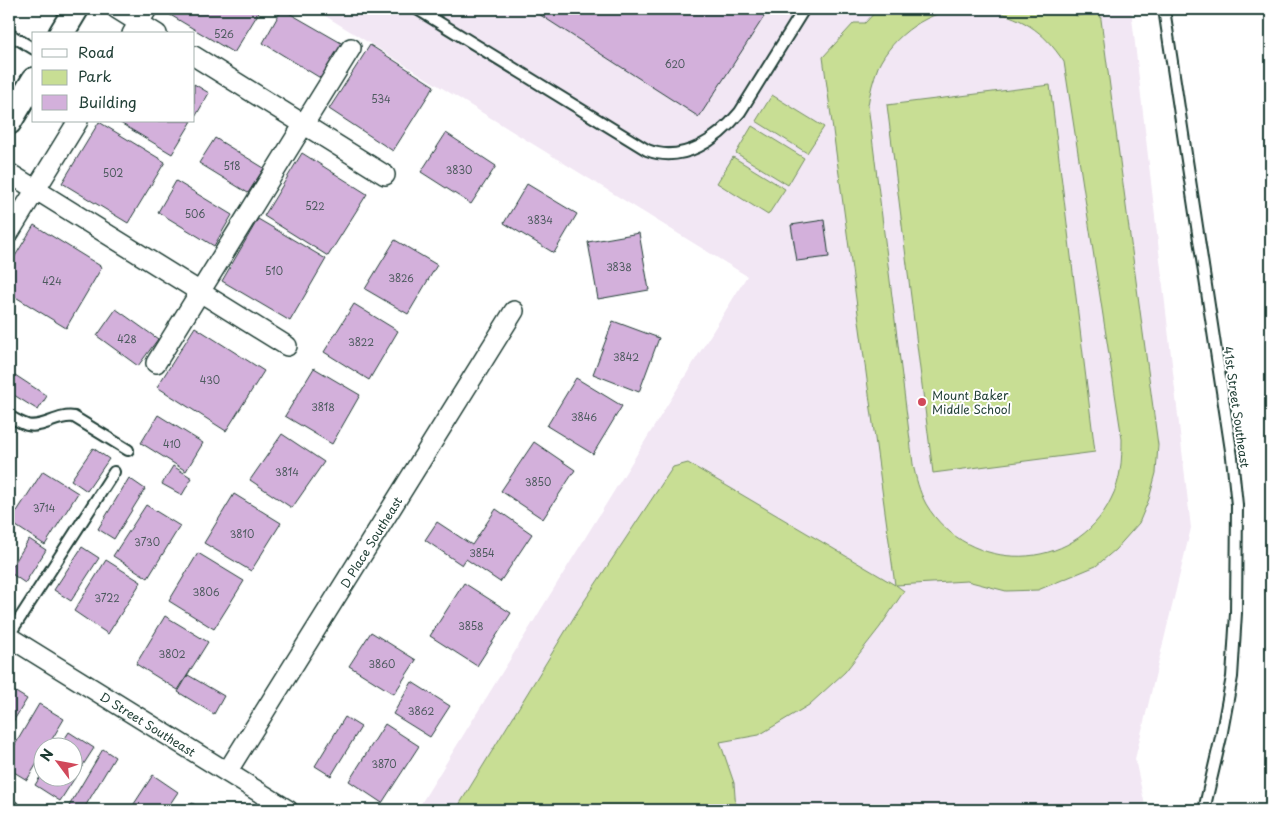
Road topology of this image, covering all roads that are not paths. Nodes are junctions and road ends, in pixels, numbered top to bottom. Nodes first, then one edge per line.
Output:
1 (76, 9) edge
2 (117, 9) edge
3 (417, 9) edge
4 (804, 9) edge
5 (1164, 9) edge
6 (139, 22) edge
7 (62, 32) edge
8 (154, 32) edge
9 (9, 34) edge
10 (32, 48) edge
11 (352, 48) dead end
12 (195, 57) edge
13 (32, 83) edge
14 (9, 122) edge
15 (77, 122) edge
16 (304, 125) junction
17 (9, 173) edge
18 (386, 176) dead end
19 (35, 190) junction
20 (9, 233) edge
21 (200, 292) junction
22 (514, 311) dead end
23 (287, 346) dead end
24 (156, 363) dead end
25 (9, 416) edge
26 (128, 450) dead end
27 (114, 472) dead end
28 (9, 636) edge
29 (227, 772) junction
30 (288, 810) edge
31 (1204, 810) edge

1 - 7 street
2 - 6 street
3 - 4 lane
5 - 31 lane, 41st Street Southeast
6 - 8 street
9 - 10 lane
11 - 16 street
12 - 16 street
13 - 14 street
15 - 19 street
16 - 18 street
16 - 21 street
17 - 19 street
19 - 20 street
19 - 21 street
21 - 23 street
21 - 24 street
22 - 29 street, D Place Southeast
25 - 26 lane
27 - 28 lane
28 - 29 street, D Street Southeast
29 - 30 street, D Street Southeast

